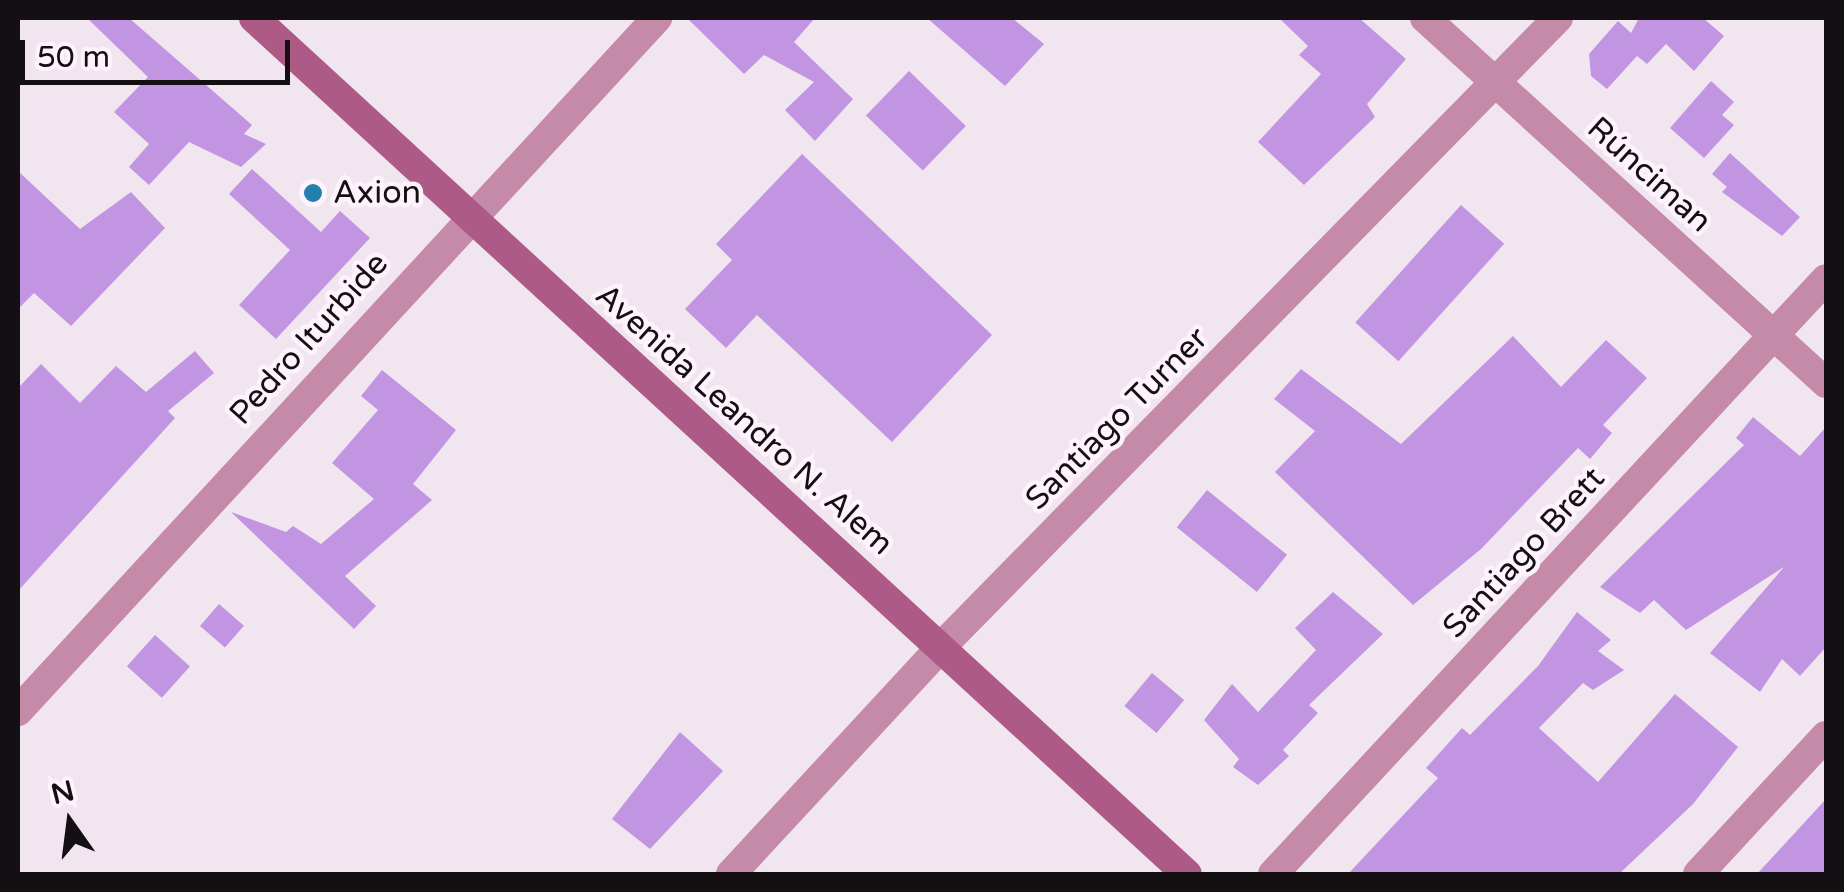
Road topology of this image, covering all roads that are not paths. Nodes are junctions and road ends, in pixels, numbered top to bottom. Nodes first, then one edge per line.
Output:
1 (254, 18) edge
2 (657, 18) edge
3 (1425, 18) edge
4 (1558, 18) edge
5 (1496, 85) junction
6 (468, 216) junction
7 (1826, 279) edge
8 (1774, 335) junction
9 (1826, 384) edge
10 (941, 647) junction
11 (18, 711) edge
12 (1826, 736) edge
13 (731, 874) edge
14 (1187, 874) edge
15 (1273, 874) edge
16 (1698, 874) edge

1 - 6 main road, Avenida Leandro N. Alem
2 - 6 street, Pedro Iturbide
3 - 5 street, Rúnciman
4 - 5 street, Santiago Turner
5 - 8 street, Rúnciman
5 - 10 street, Santiago Turner
6 - 10 main road, Avenida Leandro N. Alem
6 - 11 street, Pedro Iturbide
7 - 8 street, Santiago Brett
8 - 9 street, Rúnciman
8 - 15 street, Santiago Brett
10 - 13 street, Santiago Turner
10 - 14 main road, Avenida Leandro N. Alem
12 - 16 street

